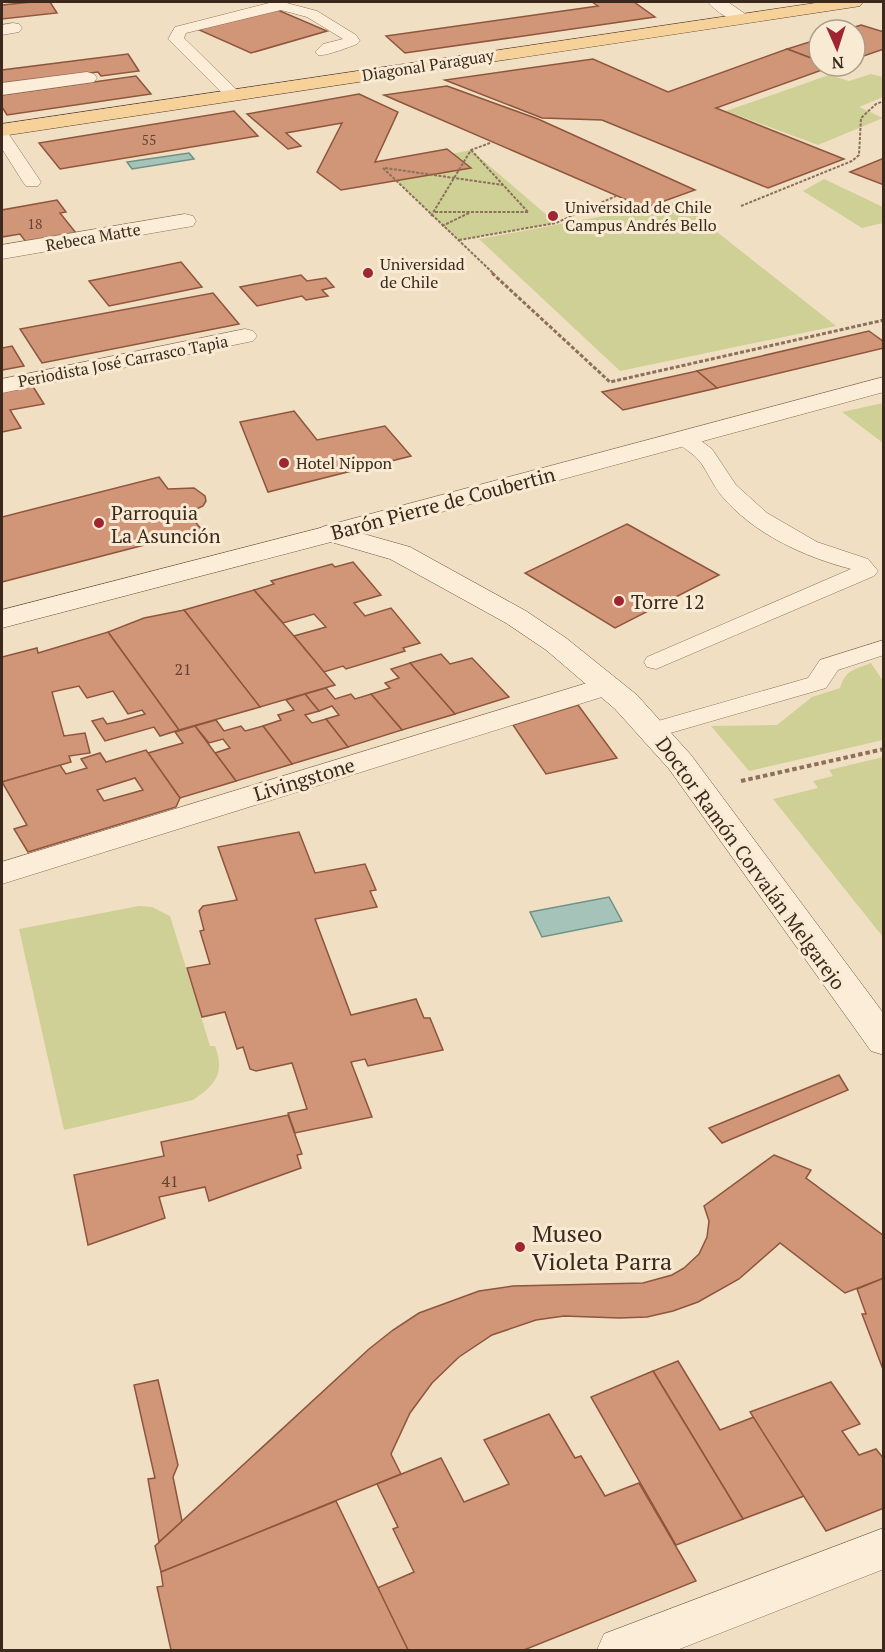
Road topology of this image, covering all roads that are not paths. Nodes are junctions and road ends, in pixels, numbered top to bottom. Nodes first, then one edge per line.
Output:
1 (717, 2) edge
2 (854, 2) edge
3 (742, 18) junction
4 (323, 52) dead end
5 (87, 78) dead end
6 (2, 88) edge
7 (233, 95) junction
8 (2, 130) edge
9 (2, 137) edge
10 (32, 182) dead end
11 (185, 221) dead end
12 (2, 252) edge
13 (245, 336) dead end
14 (884, 384) edge
15 (2, 386) edge
16 (686, 438) junction
17 (332, 533) junction
18 (2, 619) edge
19 (884, 646) edge
20 (657, 662) dead end
21 (607, 686) junction
22 (653, 730) junction
23 (2, 873) edge
24 (884, 1042) edge
25 (884, 1548) edge
26 (621, 1650) edge

1 - 3 street
2 - 3 main road, Diagonal Paraguay
3 - 7 main road, Diagonal Paraguay
4 - 7 lane
5 - 6 street
7 - 8 main road, Diagonal Paraguay
9 - 10 lane
11 - 12 street, Rebeca Matte
13 - 15 street, Periodista José Carrasco Tapia
14 - 16 street, Barón Pierre de Coubertin
16 - 17 street, Barón Pierre de Coubertin
16 - 20 lane
17 - 18 street, Barón Pierre de Coubertin
17 - 21 street, Doctor Ramón Corvalán Melgarejo
19 - 22 lane
21 - 22 street, Doctor Ramón Corvalán Melgarejo
21 - 23 street, Livingstone
22 - 24 street, Doctor Ramón Corvalán Melgarejo
25 - 26 street

